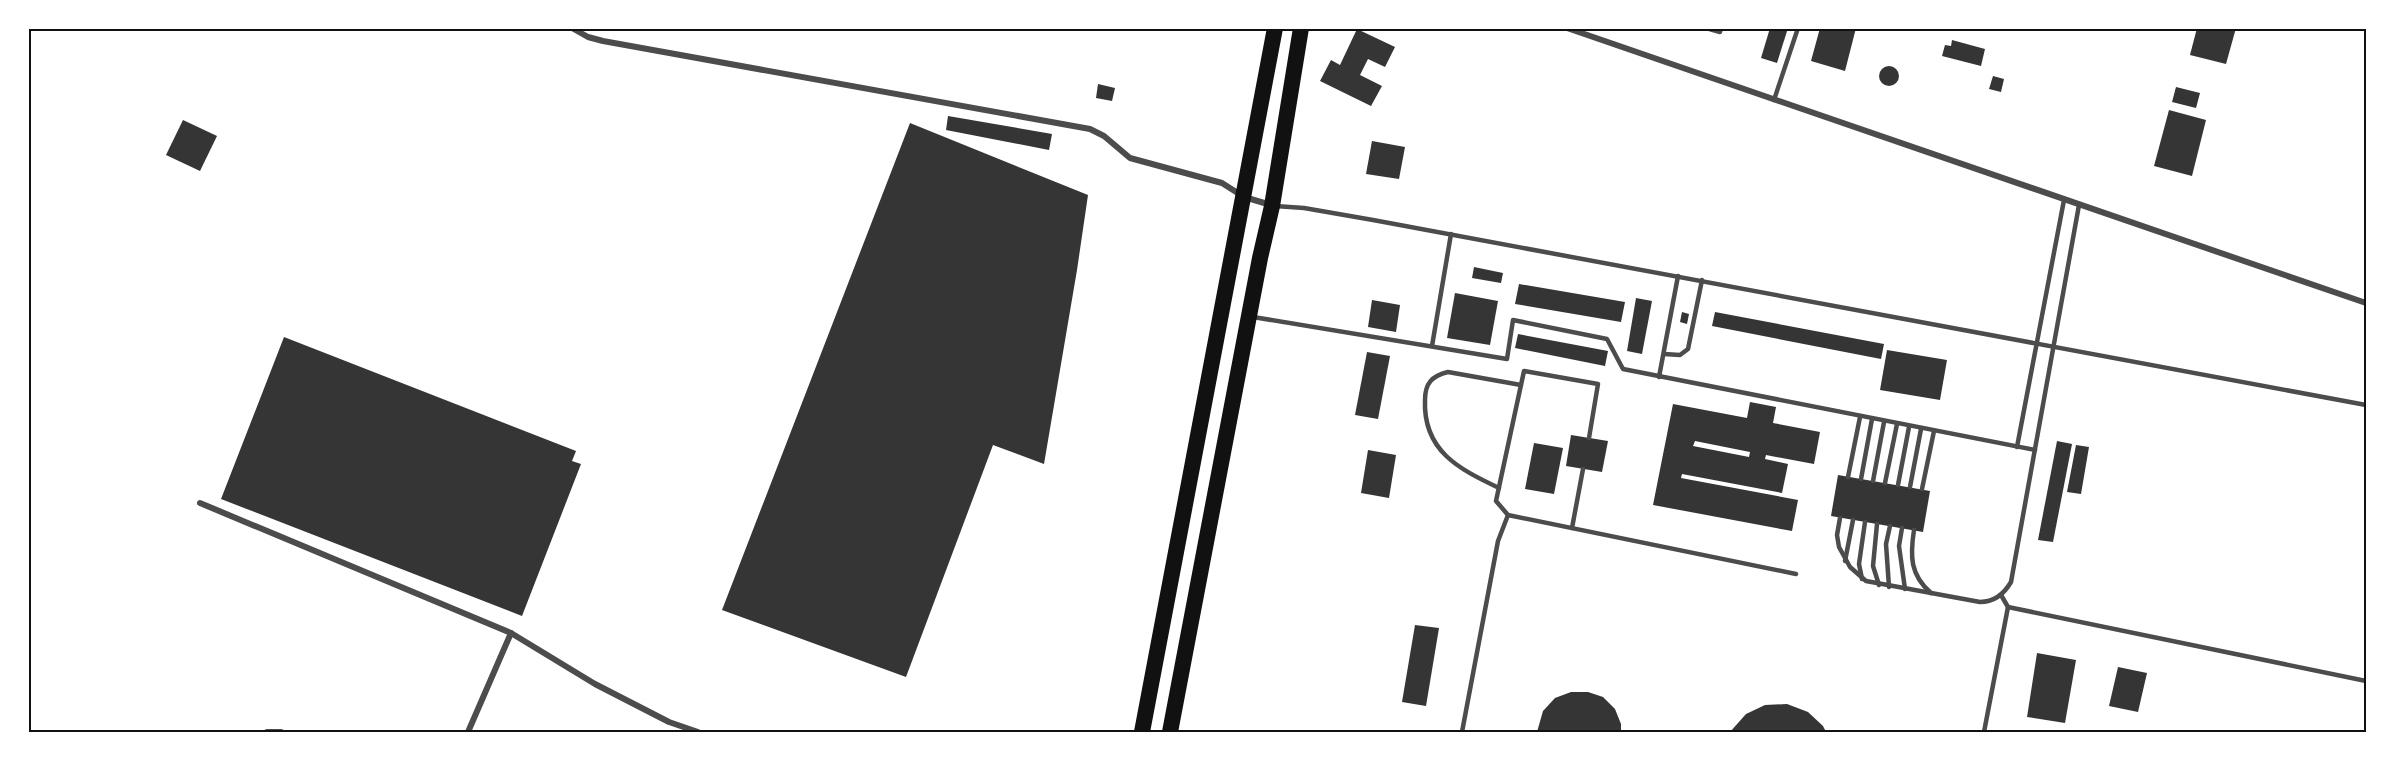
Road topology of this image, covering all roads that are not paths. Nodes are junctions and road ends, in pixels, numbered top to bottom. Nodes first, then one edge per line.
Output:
1 (572, 28) edge
2 (1275, 28) edge
3 (1301, 28) edge
4 (1567, 28) edge
5 (1593, 28) edge
6 (1706, 28) edge
7 (1721, 28) edge
8 (1798, 28) edge
9 (1590, 36) junction
10 (1774, 100) junction
11 (1244, 197) junction
12 (2064, 200) junction
13 (2079, 205) junction
14 (1272, 206) junction
15 (1452, 234) junction
16 (1678, 276) junction
17 (1702, 280) junction
18 (2367, 303) edge
19 (1250, 317) junction
20 (2036, 343) junction
21 (1432, 346) junction
22 (2054, 346) junction
23 (1664, 354) junction
24 (1659, 377) junction
25 (1521, 384) junction
26 (2367, 405) edge
27 (1860, 417) junction
28 (1872, 419) junction
29 (1884, 422) junction
30 (1897, 424) junction
31 (1909, 427) junction
32 (1921, 429) junction
33 (1934, 431) junction
34 (1589, 438) dead end
35 (2017, 447) junction
36 (2035, 450) junction
37 (1583, 469) dead end
38 (1848, 477) dead end
39 (1861, 479) dead end
40 (1873, 481) dead end
41 (1885, 483) dead end
42 (1898, 485) dead end
43 (1910, 487) dead end
44 (1499, 488) junction
45 (1922, 489) dead end
46 (200, 503) dead end
47 (1508, 515) junction
48 (1840, 518) dead end
49 (1853, 520) dead end
50 (1865, 522) dead end
51 (1877, 524) dead end
52 (1890, 526) dead end
53 (1572, 528) junction
54 (1902, 528) dead end
55 (1914, 530) dead end
56 (1845, 561) junction
57 (1796, 574) dead end
58 (1862, 579) junction
59 (1879, 585) junction
60 (1889, 586) junction
61 (1905, 589) junction
62 (1933, 594) junction
63 (2001, 595) junction
64 (2008, 607) junction
65 (511, 633) junction
66 (2367, 681) edge
67 (267, 732) edge
68 (281, 732) edge
69 (468, 732) edge
70 (698, 732) edge
71 (1142, 732) edge
72 (1170, 732) edge
73 (1462, 732) edge
74 (1984, 732) edge

1 - 11 street
2 - 11 highway
3 - 14 highway
4 - 9 street
5 - 9 lane
6 - 7 lane
8 - 10 lane
9 - 10 street
10 - 12 street
11 - 14 street
11 - 71 highway
12 - 13 street
12 - 20 lane
13 - 18 street
13 - 22 lane
14 - 15 lane
14 - 19 highway
15 - 16 lane
15 - 21 lane
16 - 17 lane
16 - 23 lane
17 - 20 lane
17 - 23 lane
19 - 21 lane
19 - 72 highway
20 - 22 lane
20 - 35 lane
21 - 24 lane
22 - 26 lane
22 - 36 lane
23 - 24 lane
24 - 27 lane
25 - 34 lane
25 - 44 lane
25 - 44 lane
27 - 28 lane
27 - 38 lane
28 - 29 lane
28 - 39 lane
29 - 30 lane
29 - 40 lane
30 - 31 lane
30 - 41 lane
31 - 32 lane
31 - 42 lane
32 - 33 lane
32 - 43 lane
33 - 35 lane
33 - 45 lane
35 - 36 lane
36 - 63 lane
37 - 53 lane
44 - 47 lane
46 - 65 street
47 - 53 lane
47 - 73 lane
48 - 56 lane
49 - 56 lane
50 - 58 lane
51 - 59 lane
52 - 60 lane
53 - 57 lane
54 - 61 lane
55 - 62 lane
56 - 58 lane
58 - 59 lane
59 - 60 lane
60 - 61 lane
61 - 62 lane
62 - 63 lane
63 - 64 lane
64 - 66 lane
64 - 74 lane
65 - 69 street
65 - 70 street
67 - 68 street

